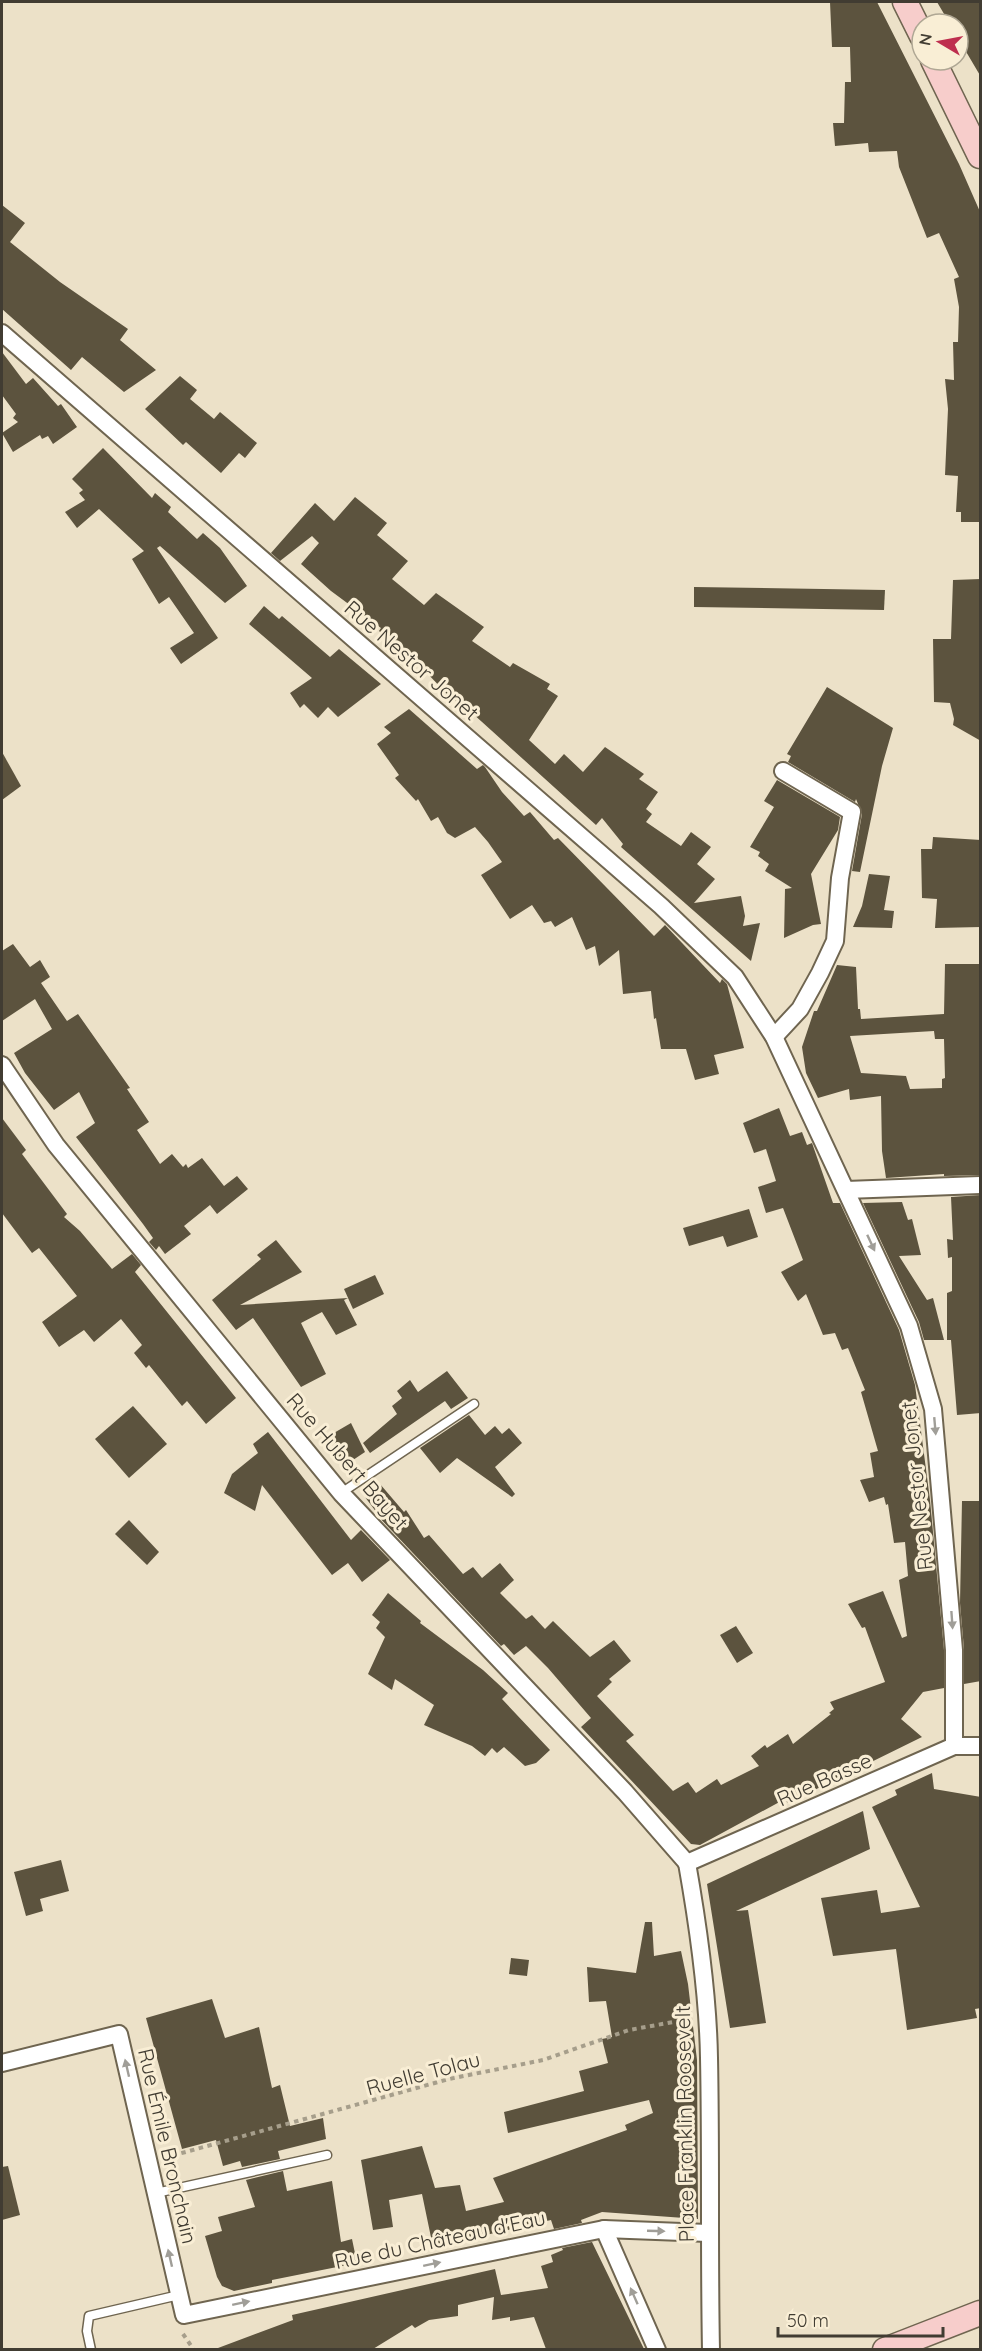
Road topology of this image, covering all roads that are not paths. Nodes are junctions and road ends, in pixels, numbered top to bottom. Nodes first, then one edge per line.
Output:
1 (939, 72) edge
2 (981, 156) edge
3 (2, 333) edge
4 (783, 771) dead end
5 (774, 1037) junction
6 (2, 1065) edge
7 (981, 1185) edge
8 (846, 1190) junction
9 (474, 1404) dead end
10 (341, 1493) junction
11 (954, 1746) junction
12 (981, 1746) edge
13 (687, 1863) junction
14 (2, 2063) edge
15 (327, 2155) dead end
16 (156, 2193) junction
17 (604, 2229) junction
18 (708, 2233) junction
19 (179, 2295) junction
20 (981, 2313) edge
21 (184, 2315) joint
22 (91, 2349) edge
23 (657, 2349) edge
24 (711, 2349) edge
25 (885, 2349) edge

1 - 2 main road
3 - 5 street, Rue Nestor Jonet
4 - 5 street
5 - 8 street, Rue Nestor Jonet
6 - 10 street, Rue Hubert Bayet
7 - 8 street
8 -> 11 street, Rue Nestor Jonet
9 - 10 lane
10 - 13 street, Rue Hubert Bayet
11 - 12 street, Rue Basse
11 - 13 street, Rue Basse
13 - 18 street, Place Franklin Roosevelt
16 -> 14 street, Rue Émile Bronchain
15 - 16 lane
19 -> 16 street, Rue Émile Bronchain
17 -> 18 street, Rue du Château d'Eau
21 -> 17 street, Rue du Château d'Eau
23 -> 17 street
18 - 24 street, Place Franklin Roosevelt
19 - 21 street, Rue Émile Bronchain
19 - 22 lane
20 - 25 main road

